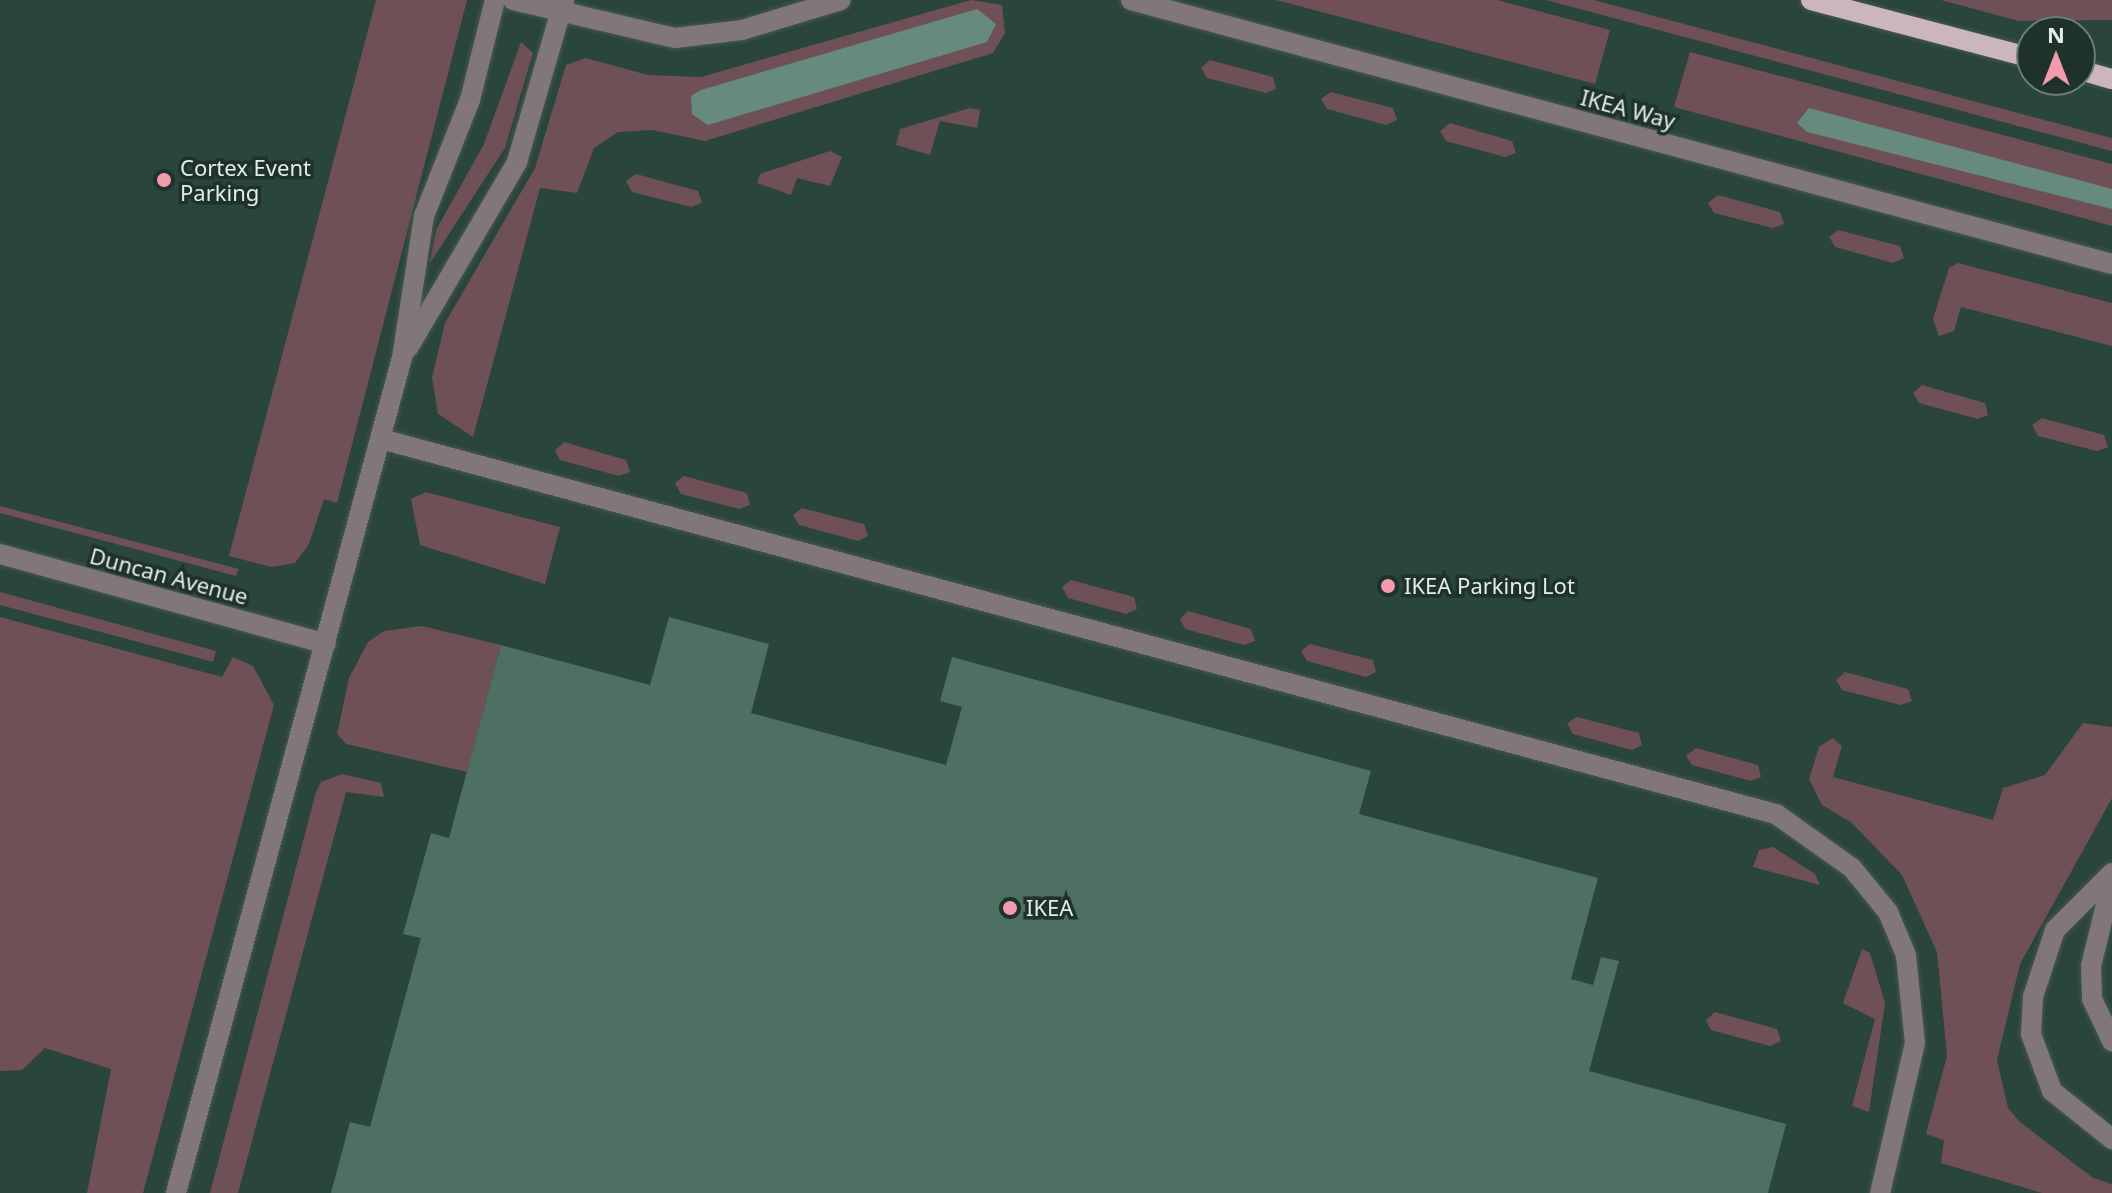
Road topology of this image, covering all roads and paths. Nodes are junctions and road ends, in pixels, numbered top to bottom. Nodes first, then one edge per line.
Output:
1 (495, 0) edge
2 (513, 0) edge
3 (841, 0) edge
4 (1131, 0) edge
5 (1811, 0) edge
6 (562, 6) edge
7 (2016, 54) edge
8 (2112, 264) edge
9 (402, 358) junction
10 (381, 439) junction
11 (0, 554) edge
12 (326, 644) junction
13 (2112, 873) edge
14 (2112, 880) edge
15 (2112, 1041) edge
16 (2112, 1139) edge
17 (176, 1193) edge
18 (1880, 1193) edge

1 - 9 street
2 - 6 street
3 - 6 street
4 - 8 street, IKEA Way
5 - 7 main road
6 - 9 street
9 - 10 street
10 - 12 street
10 - 18 street
11 - 12 street, Duncan Avenue
12 - 17 street
13 - 16 street
14 - 15 street

